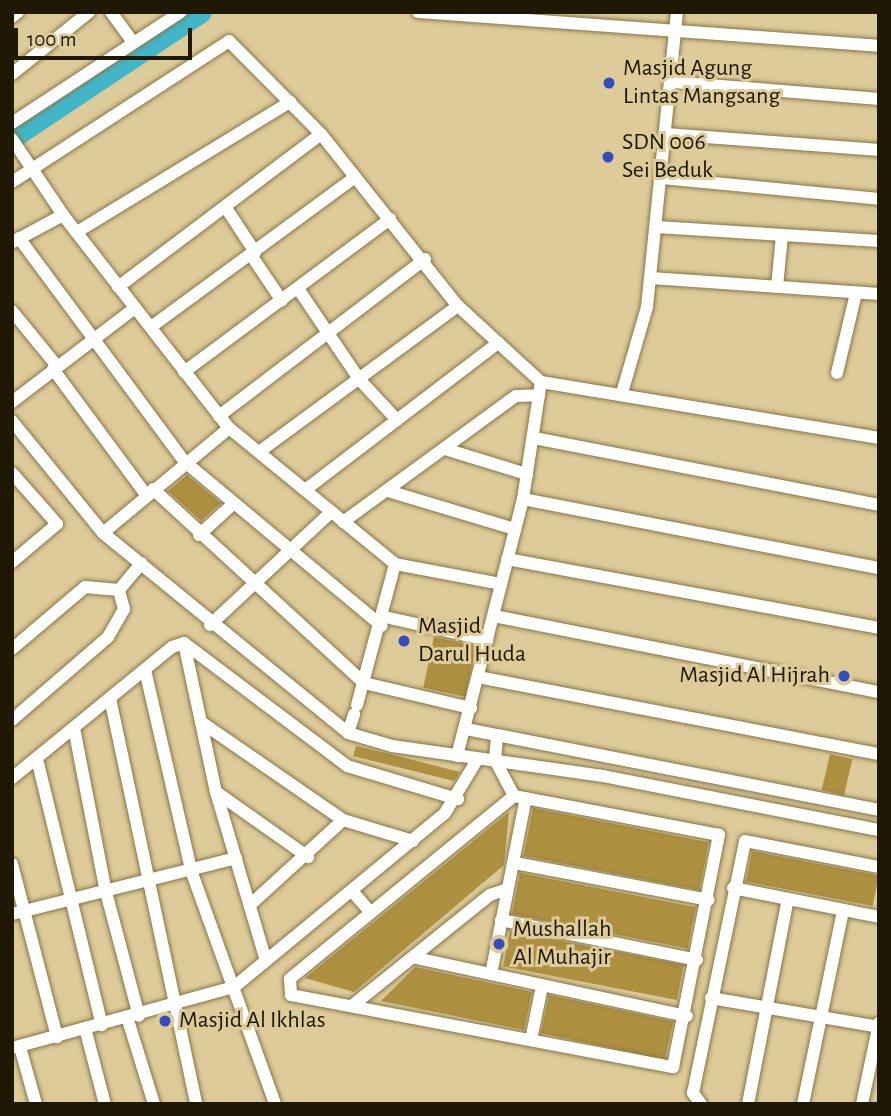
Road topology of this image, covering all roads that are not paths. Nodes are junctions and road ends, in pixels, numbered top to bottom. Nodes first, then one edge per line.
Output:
1 (18, 12) edge
2 (89, 12) edge
3 (111, 12) edge
4 (181, 12) edge
5 (418, 12) edge
6 (677, 12) edge
7 (438, 13) edge
8 (12, 17) edge
9 (677, 31) junction
10 (134, 42) junction
11 (879, 46) edge
12 (12, 74) edge
13 (673, 82) junction
14 (879, 99) edge
15 (290, 102) junction
16 (12, 123) edge
17 (321, 134) junction
18 (666, 134) junction
19 (12, 139) edge
20 (879, 150) edge
21 (35, 170) junction
22 (355, 177) junction
23 (662, 178) junction
24 (12, 183) edge
25 (879, 199) edge
26 (226, 208) junction
27 (63, 215) junction
28 (390, 219) junction
29 (657, 227) junction
30 (77, 232) junction
31 (782, 235) junction
32 (16, 240) edge
33 (879, 241) edge
34 (253, 253) junction
35 (425, 259) junction
36 (650, 284) junction
37 (118, 287) junction
38 (777, 287) junction
39 (299, 290) junction
40 (856, 293) junction
41 (879, 294) edge
42 (282, 301) junction
43 (458, 306) junction
44 (135, 308) junction
45 (12, 311) edge
46 (151, 327) junction
47 (328, 335) junction
48 (93, 342) junction
49 (498, 343) junction
50 (55, 368) junction
51 (184, 372) junction
52 (837, 373) dead end
53 (359, 379) junction
54 (540, 388) junction
55 (622, 393) junction
56 (12, 402) edge
57 (219, 416) junction
58 (397, 420) junction
59 (12, 421) edge
60 (229, 428) junction
61 (534, 438) junction
62 (879, 438) edge
63 (445, 449) junction
64 (259, 452) junction
65 (184, 462) junction
66 (12, 473) edge
67 (527, 474) junction
68 (305, 490) junction
69 (388, 491) junction
70 (150, 493) junction
71 (523, 499) junction
72 (234, 503) junction
73 (879, 505) edge
74 (331, 512) junction
75 (343, 522) junction
76 (515, 529) junction
77 (103, 533) junction
78 (199, 535) junction
79 (289, 549) junction
80 (506, 559) junction
81 (13, 561) edge
82 (142, 563) junction
83 (396, 564) junction
84 (879, 568) edge
85 (501, 584) junction
86 (254, 585) junction
87 (119, 590) junction
88 (494, 617) junction
89 (384, 622) junction
90 (211, 625) junction
91 (879, 628) edge
92 (487, 640) junction
93 (184, 643) junction
94 (12, 649) edge
95 (145, 670) junction
96 (478, 677) junction
97 (364, 683) junction
98 (879, 692) edge
99 (110, 698) junction
100 (471, 708) junction
101 (12, 720) edge
102 (201, 722) junction
103 (74, 728) junction
104 (466, 729) junction
105 (348, 733) junction
106 (497, 735) junction
107 (879, 754) edge
108 (457, 756) junction
109 (37, 759) junction
110 (477, 760) junction
111 (497, 765) junction
112 (12, 778) edge
113 (216, 792) junction
114 (520, 797) junction
115 (458, 799) junction
116 (879, 810) edge
117 (343, 820) junction
118 (879, 830) edge
119 (413, 841) junction
120 (308, 857) junction
121 (236, 858) junction
122 (515, 863) junction
123 (12, 864) edge
124 (879, 867) edge
125 (191, 873) junction
126 (147, 881) junction
127 (507, 888) junction
128 (733, 888) junction
129 (352, 891) junction
130 (106, 892) junction
131 (709, 900) junction
132 (788, 900) junction
133 (67, 902) junction
134 (250, 905) junction
135 (843, 911) junction
136 (370, 912) junction
137 (17, 913) edge
138 (879, 917) edge
139 (501, 920) junction
140 (416, 958) junction
141 (697, 960) junction
142 (266, 961) junction
143 (491, 974) junction
144 (542, 986) junction
145 (234, 987) junction
146 (711, 998) junction
147 (353, 1005) junction
148 (174, 1007) junction
149 (766, 1007) junction
150 (687, 1016) junction
151 (134, 1018) junction
152 (821, 1018) junction
153 (102, 1025) junction
154 (878, 1026) edge
155 (85, 1028) junction
156 (57, 1037) junction
157 (531, 1040) junction
158 (15, 1046) edge
159 (272, 1103) edge
160 (36, 1104) edge
161 (105, 1104) edge
162 (153, 1104) edge
163 (196, 1104) edge
164 (701, 1104) edge
165 (748, 1104) edge
166 (803, 1104) edge
167 (862, 1104) edge

1 - 8 street
2 - 12 street
3 - 10 street
4 - 10 street
5 - 7 street
6 - 9 street
7 - 9 street
9 - 11 street
9 - 13 street
10 - 16 street
13 - 14 street
13 - 18 street
15 - 17 street
15 - 21 street
15 - 30 street
17 - 22 street
17 - 26 street
18 - 20 street
18 - 23 street
19 - 21 street
21 - 24 street
21 - 27 street
22 - 28 street
22 - 34 street
23 - 25 street
23 - 29 street
26 - 34 street
26 - 37 street
27 - 30 street
27 - 32 street
28 - 35 street
28 - 39 street
29 - 31 street
29 - 36 street
30 - 37 street
31 - 33 street
31 - 38 street
32 - 48 street
34 - 42 street
34 - 46 street
35 - 43 street
35 - 47 street
36 - 38 street
36 - 55 street
37 - 44 street
38 - 40 street
39 - 42 street
39 - 47 street
40 - 41 street
40 - 52 street
42 - 51 street
43 - 49 street
43 - 53 street
44 - 46 street
44 - 48 street
45 - 50 street
46 - 51 street
47 - 53 street
47 - 57 street
48 - 50 street
48 - 65 street
49 - 54 street
49 - 58 street
50 - 56 street
50 - 70 street
51 - 57 street
53 - 58 street
53 - 64 street
54 - 55 street
54 - 61 street
54 - 63 street
55 - 62 street
57 - 60 street
58 - 68 street
59 - 77 street
60 - 64 street
60 - 65 street
61 - 67 street
61 - 73 street
63 - 67 street
63 - 69 street
64 - 68 street
65 - 70 street
65 - 72 street
66 - 81 street
67 - 71 street
68 - 74 street
69 - 75 street
69 - 76 street
70 - 77 street
70 - 78 street
71 - 76 street
71 - 84 street
72 - 78 street
72 - 79 street
74 - 75 street
74 - 79 street
75 - 83 street
76 - 80 street
77 - 82 street
78 - 86 street
79 - 86 street
79 - 89 street
80 - 85 street
80 - 91 street
82 - 87 street
82 - 90 street
83 - 85 street
83 - 89 street
85 - 88 street
86 - 90 street
86 - 97 street
87 - 94 street
87 - 101 street
88 - 92 street
88 - 98 street
89 - 92 street
89 - 97 street
90 - 105 street
92 - 96 street
93 - 95 street
93 - 102 street
93 - 115 street
95 - 99 street
95 - 125 street
96 - 100 street
96 - 107 street
97 - 100 street
97 - 105 street
99 - 103 street
99 - 126 street
100 - 104 street
102 - 113 street
102 - 117 street
103 - 109 street
103 - 130 street
104 - 106 street
104 - 108 street
105 - 108 street
106 - 111 street
106 - 116 street
108 - 110 street
109 - 112 street
109 - 133 street
110 - 111 street
110 - 115 street
111 - 114 street
111 - 118 street
113 - 120 street
113 - 121 street
114 - 122 street
114 - 131 street
114 - 136 street
115 - 119 street
117 - 119 street
117 - 120 street
119 - 129 street
120 - 134 street
121 - 125 street
121 - 134 street
122 - 127 street
122 - 131 street
123 - 137 street
124 - 128 street
125 - 126 street
125 - 145 street
126 - 130 street
126 - 148 street
127 - 139 street
127 - 140 street
128 - 132 street
128 - 146 street
129 - 136 street
129 - 142 street
130 - 133 street
130 - 151 street
131 - 141 street
132 - 135 street
132 - 149 street
133 - 137 street
133 - 153 street
134 - 142 street
135 - 138 street
135 - 152 street
136 - 147 street
137 - 156 street
139 - 141 street
139 - 143 street
140 - 143 street
140 - 147 street
141 - 150 street
142 - 145 street
143 - 144 street
144 - 150 street
144 - 157 street
145 - 148 street
145 - 159 street
146 - 149 street
146 - 164 street
147 - 157 street
148 - 151 street
148 - 163 street
149 - 152 street
149 - 165 street
150 - 157 street
151 - 153 street
151 - 162 street
152 - 154 street
152 - 166 street
153 - 155 street
154 - 167 street
155 - 156 street
155 - 161 street
156 - 158 street
158 - 160 street

